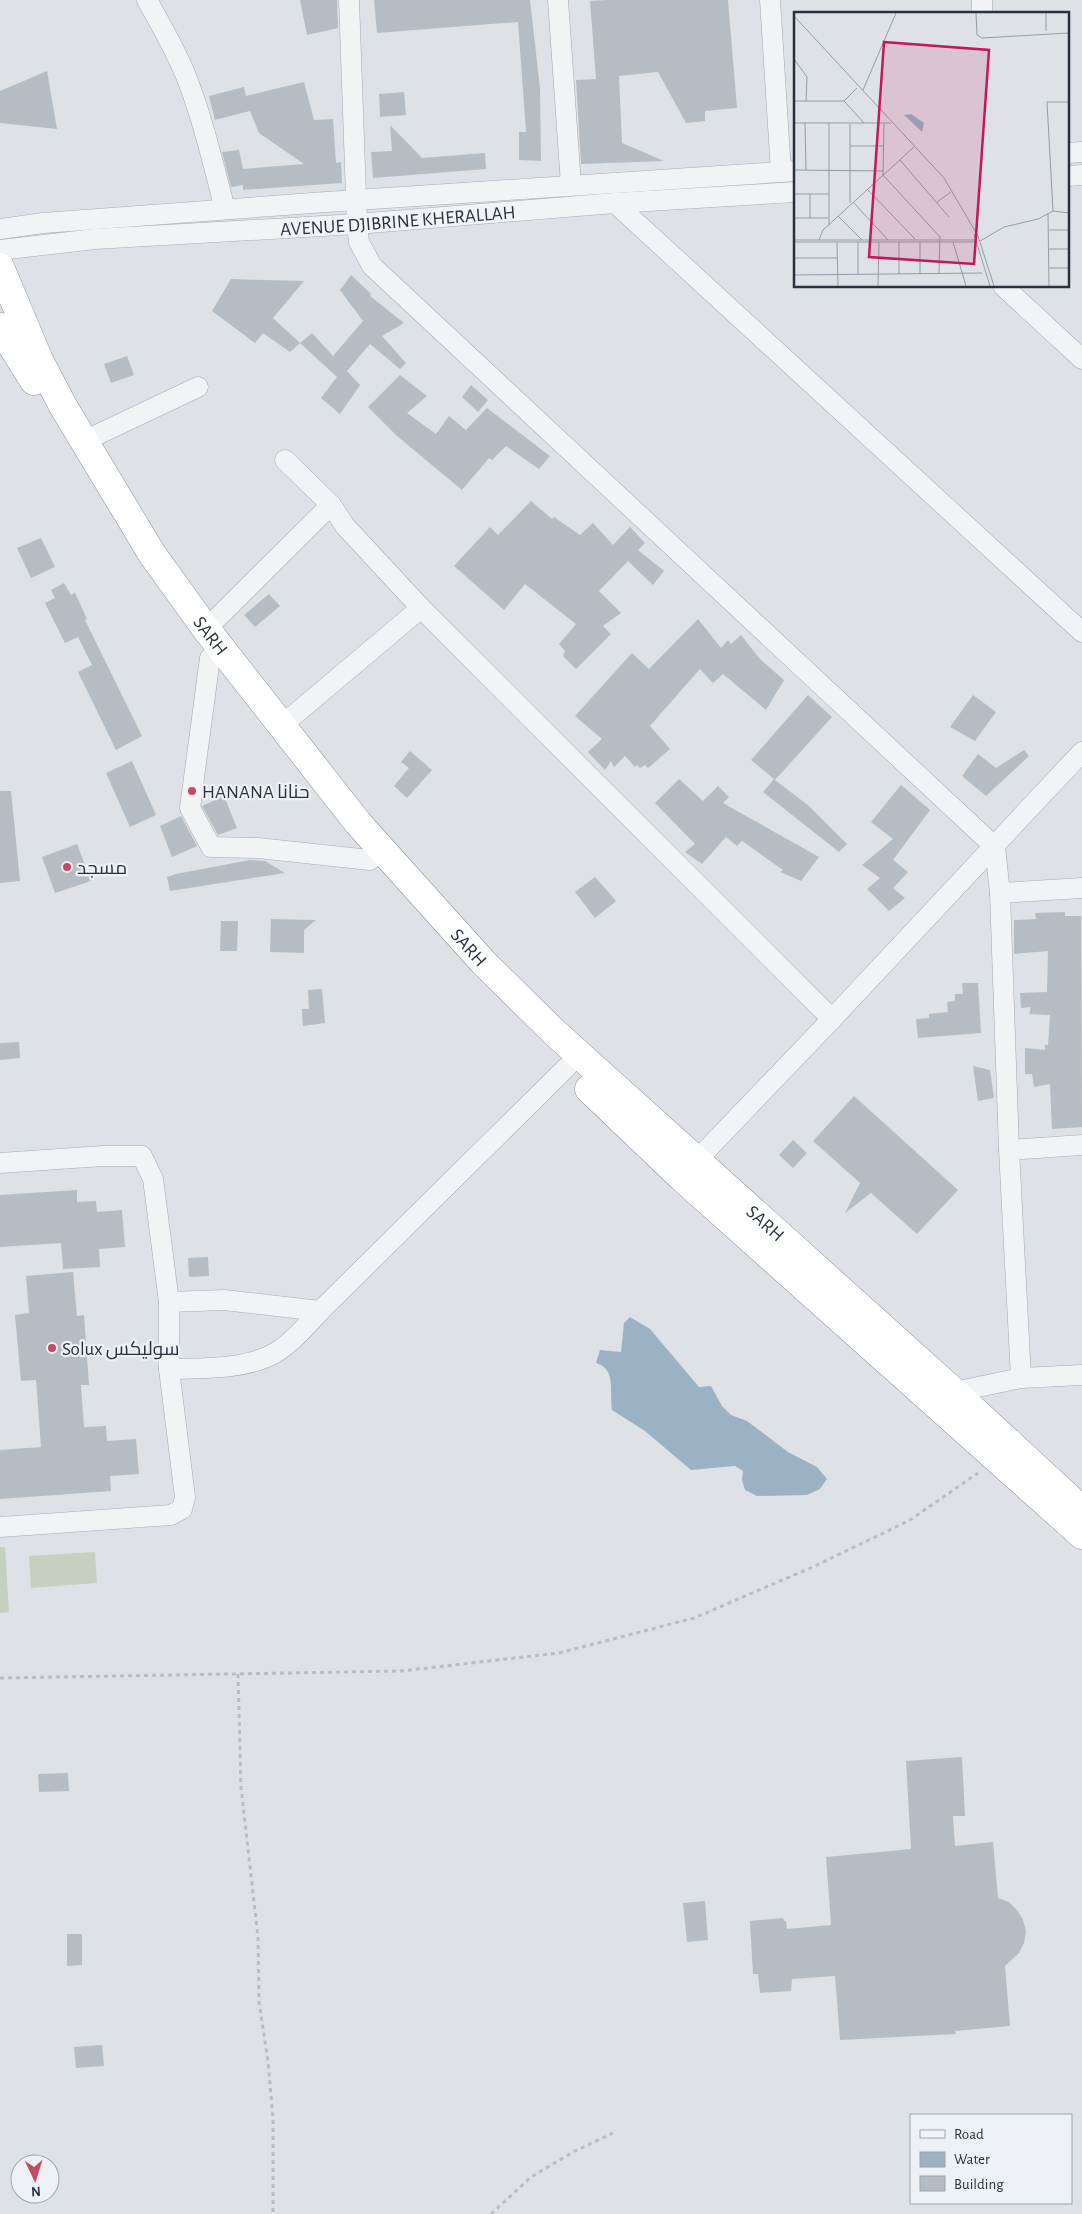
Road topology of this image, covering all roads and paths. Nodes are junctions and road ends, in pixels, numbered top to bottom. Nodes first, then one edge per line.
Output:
1 (147, 0) edge
2 (349, 0) edge
3 (558, 0) edge
4 (770, 0) edge
5 (788, 172) edge
6 (571, 185) junction
7 (794, 192) edge
8 (356, 201) junction
9 (615, 202) junction
10 (225, 209) junction
11 (357, 224) junction
12 (0, 229) edge
13 (0, 250) edge
14 (0, 267) edge
15 (1005, 288) edge
16 (0, 327) edge
17 (1082, 359) edge
18 (198, 388) dead end
19 (84, 441) junction
20 (285, 460) dead end
21 (331, 505) junction
22 (421, 608) junction
23 (206, 629) junction
24 (1082, 632) edge
25 (210, 658) junction
26 (281, 726) junction
27 (1082, 752) edge
28 (995, 847) junction
29 (370, 860) junction
30 (1082, 888) edge
31 (1000, 893) junction
32 (832, 1019) junction
33 (567, 1068) junction
34 (1082, 1145) edge
35 (1008, 1150) junction
36 (696, 1161) junction
37 (0, 1163) edge
38 (170, 1302) junction
39 (320, 1311) junction
40 (169, 1370) junction
41 (1082, 1375) edge
42 (1021, 1378) junction
43 (954, 1392) junction
44 (997, 1459) junction
45 (1082, 1510) edge
46 (0, 1526) edge
47 (1082, 1535) edge
48 (238, 1674) junction
49 (0, 1678) edge
50 (613, 2133) dead end
51 (273, 2214) edge
52 (491, 2214) edge

1 - 10 street
2 - 8 street
3 - 6 street
4 - 5 street
5 - 6 street, AVENUE DJIBRINE KHERALLAH
6 - 8 street, AVENUE DJIBRINE KHERALLAH
7 - 9 street, AVENUE DJIBRINE KHERALLAH
8 - 10 street, AVENUE DJIBRINE KHERALLAH
8 - 11 street
9 - 11 street, AVENUE DJIBRINE KHERALLAH
9 - 24 street
10 - 12 street, AVENUE DJIBRINE KHERALLAH
11 - 13 street, AVENUE DJIBRINE KHERALLAH
11 - 28 street
14 - 19 highway, SARH
15 - 17 street
16 - 25 highway, SARH
18 - 19 street
19 - 23 highway, SARH
20 - 21 street
21 - 22 street
21 - 23 street
22 - 26 street
22 - 32 street
23 - 26 highway, SARH
25 - 29 highway, SARH
25 - 29 street
26 - 36 highway, SARH
27 - 28 street
28 - 31 street
28 - 32 street
29 - 33 highway, SARH
30 - 31 street
31 - 35 street
32 - 36 street
33 - 39 street
33 - 44 highway, SARH
34 - 35 street
35 - 42 street
36 - 43 highway, SARH
37 - 38 street
38 - 39 street
38 - 40 street
39 - 40 street
40 - 46 street
41 - 42 street
42 - 43 street
43 - 45 highway, SARH
44 - 47 highway, SARH
44 - 48 path
48 - 49 path
48 - 51 path
50 - 52 path

